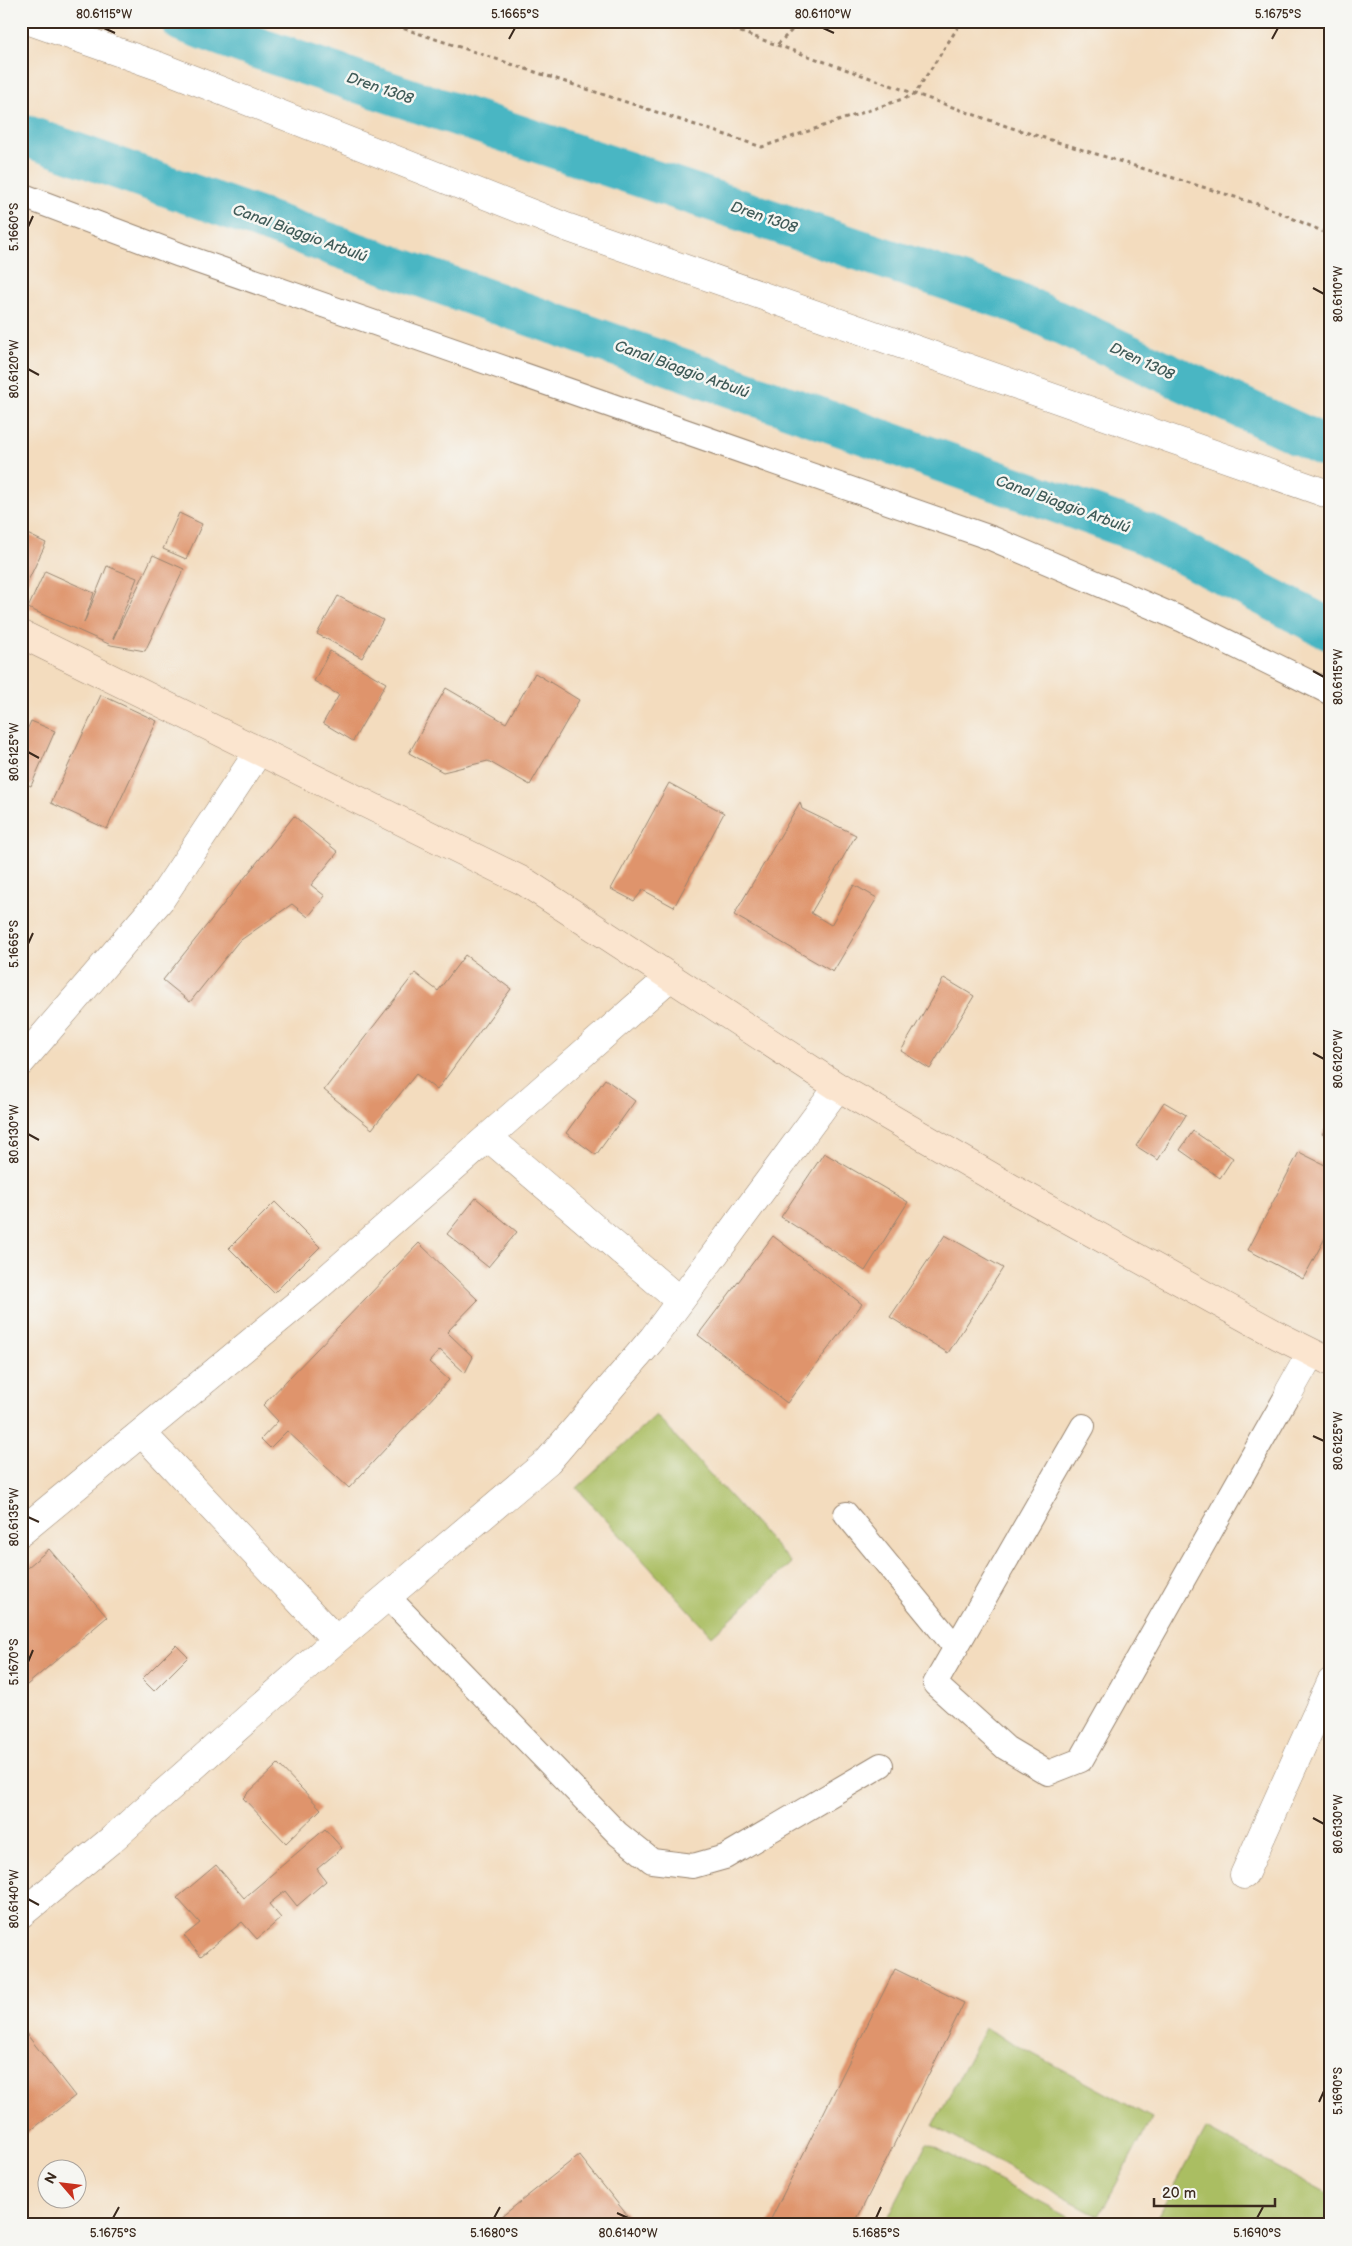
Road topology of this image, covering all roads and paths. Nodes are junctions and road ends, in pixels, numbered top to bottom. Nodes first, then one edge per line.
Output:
1 (30, 21) edge
2 (381, 21) edge
3 (710, 21) edge
4 (801, 21) edge
5 (962, 21) edge
6 (777, 45) junction
7 (914, 95) junction
8 (21, 195) edge
9 (1331, 235) edge
10 (1331, 494) edge
11 (21, 634) edge
12 (1331, 693) edge
13 (258, 751) junction
14 (670, 977) junction
15 (21, 1062) edge
16 (838, 1087) junction
17 (488, 1137) junction
18 (680, 1301) junction
19 (1321, 1358) edge
20 (1289, 1392) joint
21 (1084, 1426) dead end
22 (142, 1433) junction
23 (846, 1514) dead end
24 (21, 1532) edge
25 (388, 1596) junction
26 (336, 1640) junction
27 (956, 1648) junction
28 (1331, 1682) edge
29 (881, 1765) dead end
30 (1244, 1875) dead end
31 (21, 1914) edge

1 - 10 street
2 - 7 path
3 - 6 path
4 - 6 path
5 - 7 path
6 - 7 path
7 - 9 path
8 - 12 lane
11 - 13 street
13 - 14 street
13 - 15 street
14 - 16 street
14 - 17 street
16 - 18 street
16 - 19 street
17 - 18 street
17 - 22 street
18 - 25 street
19 - 20 street
20 - 27 lane
21 - 27 lane
22 - 24 street
22 - 26 street
23 - 27 lane
25 - 26 street
25 - 29 lane
26 - 31 street
28 - 30 street

